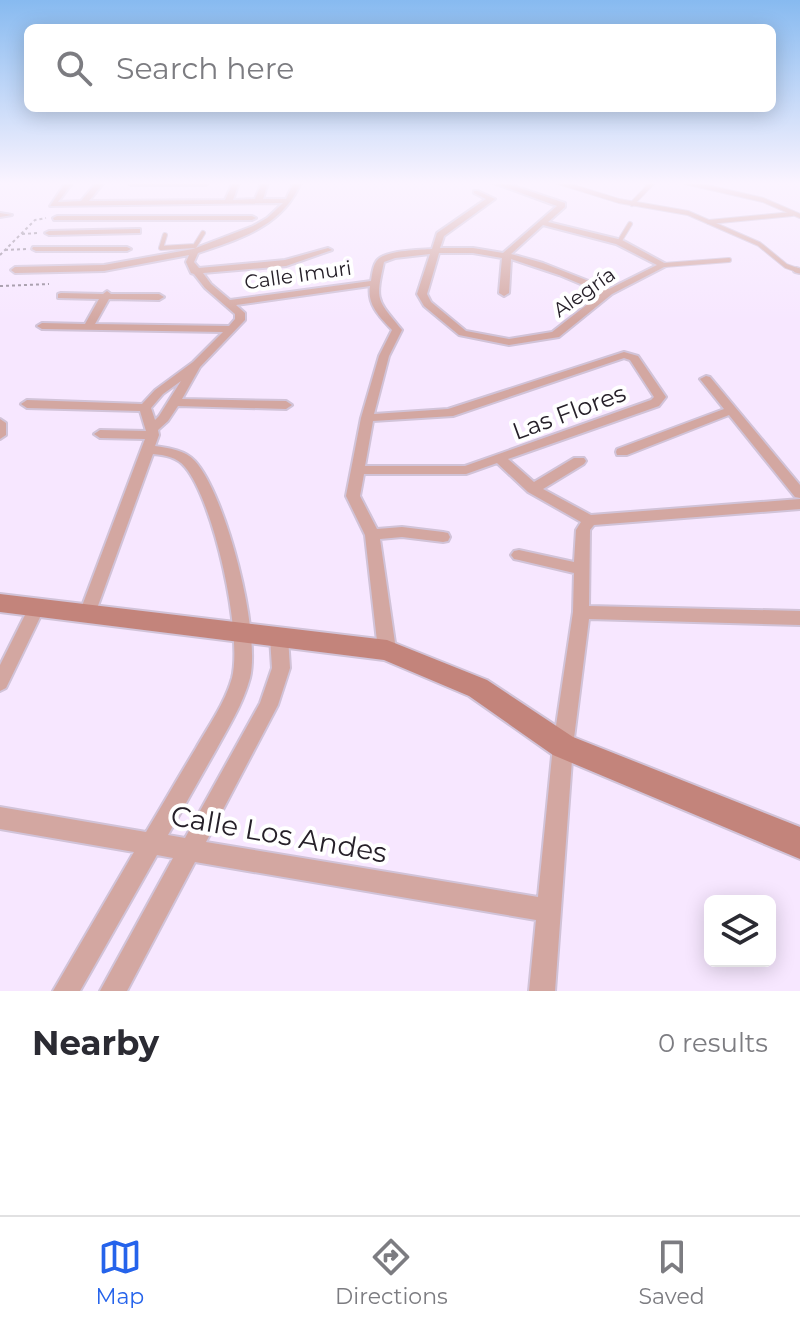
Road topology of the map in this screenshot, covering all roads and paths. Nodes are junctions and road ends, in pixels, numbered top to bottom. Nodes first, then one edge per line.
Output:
1 (27, 228) edge
2 (138, 228) edge
3 (249, 228) edge
4 (450, 228) edge
5 (538, 228) edge
6 (565, 228) edge
7 (627, 228) edge
8 (722, 228) edge
9 (137, 231) junction
10 (49, 233) joint
11 (203, 233) dead end
12 (22, 234) junction
13 (165, 235) dead end
14 (183, 238) dead end
15 (619, 242) junction
16 (36, 249) joint
17 (127, 249) junction
18 (5, 250) junction
19 (174, 250) junction
20 (328, 250) dead end
21 (195, 251) junction
22 (433, 251) junction
23 (507, 253) junction
24 (0, 255) edge
25 (729, 260) dead end
26 (664, 265) junction
27 (114, 266) junction
28 (15, 270) dead end
29 (194, 271) junction
30 (800, 271) edge
31 (375, 283) junction
32 (49, 284) dead end
33 (0, 286) edge
34 (609, 292) junction
35 (504, 293) dead end
36 (107, 294) junction
37 (61, 296) dead end
38 (159, 297) dead end
39 (227, 303) junction
40 (42, 326) dead end
41 (89, 326) junction
42 (232, 329) junction
43 (197, 364) junction
44 (706, 379) dead end
45 (175, 402) junction
46 (27, 404) dead end
47 (286, 405) dead end
48 (145, 408) junction
49 (730, 411) junction
50 (367, 418) junction
51 (100, 434) dead end
52 (151, 437) junction
53 (622, 452) dead end
54 (501, 460) junction
55 (579, 461) dead end
56 (358, 470) junction
57 (533, 489) junction
58 (800, 494) edge
59 (800, 504) edge
60 (589, 520) junction
61 (372, 535) junction
62 (443, 537) dead end
63 (519, 555) dead end
64 (582, 569) junction
65 (0, 603) edge
66 (37, 607) junction
67 (581, 612) junction
68 (87, 614) junction
69 (800, 618) edge
70 (242, 632) junction
71 (279, 637) junction
72 (387, 650) junction
73 (0, 683) edge
74 (563, 746) junction
75 (0, 818) edge
76 (151, 843) junction
77 (800, 843) edge
78 (190, 850) junction
79 (547, 910) junction
80 (66, 991) edge
81 (113, 991) edge
82 (542, 991) edge

1 - 12 path
2 - 9 street
3 - 21 street
4 - 22 street, Alegría
5 - 23 street
6 - 15 street
7 - 15 lane
8 - 30 lane
9 - 10 street
9 - 17 street
10 - 12 path
11 - 19 lane
12 - 18 path
13 - 19 lane
14 - 19 lane
15 - 26 street
16 - 17 street
16 - 18 path
17 - 27 street
18 - 24 path
19 - 21 street
19 - 27 street
20 - 29 street
21 - 29 street
22 - 23 street
22 - 31 street
22 - 34 street, Alegría
23 - 34 street
23 - 35 street
25 - 26 lane, Alegría
26 - 34 street, Alegría
27 - 28 street
29 - 39 street
31 - 39 street, Calle Imuri
31 - 50 street
32 - 33 path
36 - 37 street
36 - 38 street
36 - 41 street
39 - 42 street
40 - 41 street
41 - 42 street
42 - 43 street
43 - 45 street
43 - 48 street
44 - 49 street
45 - 47 street
45 - 52 street
46 - 48 street
48 - 52 street
49 - 53 street
49 - 58 street
50 - 54 street, Las Flores
50 - 56 street
51 - 52 street
52 - 68 street
52 - 70 street
54 - 56 street, Las Flores
54 - 57 street
55 - 57 street
56 - 61 street
57 - 60 street
59 - 60 street
60 - 64 street
61 - 62 street
61 - 72 street
63 - 64 street
64 - 67 street
65 - 66 main road
66 - 68 main road
66 - 73 street
67 - 69 street
67 - 74 street
68 - 70 main road
70 - 71 main road
70 - 76 street
71 - 72 main road
71 - 78 street
72 - 74 main road
74 - 77 main road
74 - 79 street
75 - 76 street, Calle Los Andes
76 - 78 street, Calle Los Andes
76 - 80 street
78 - 79 street, Calle Los Andes
78 - 81 street
79 - 82 street

